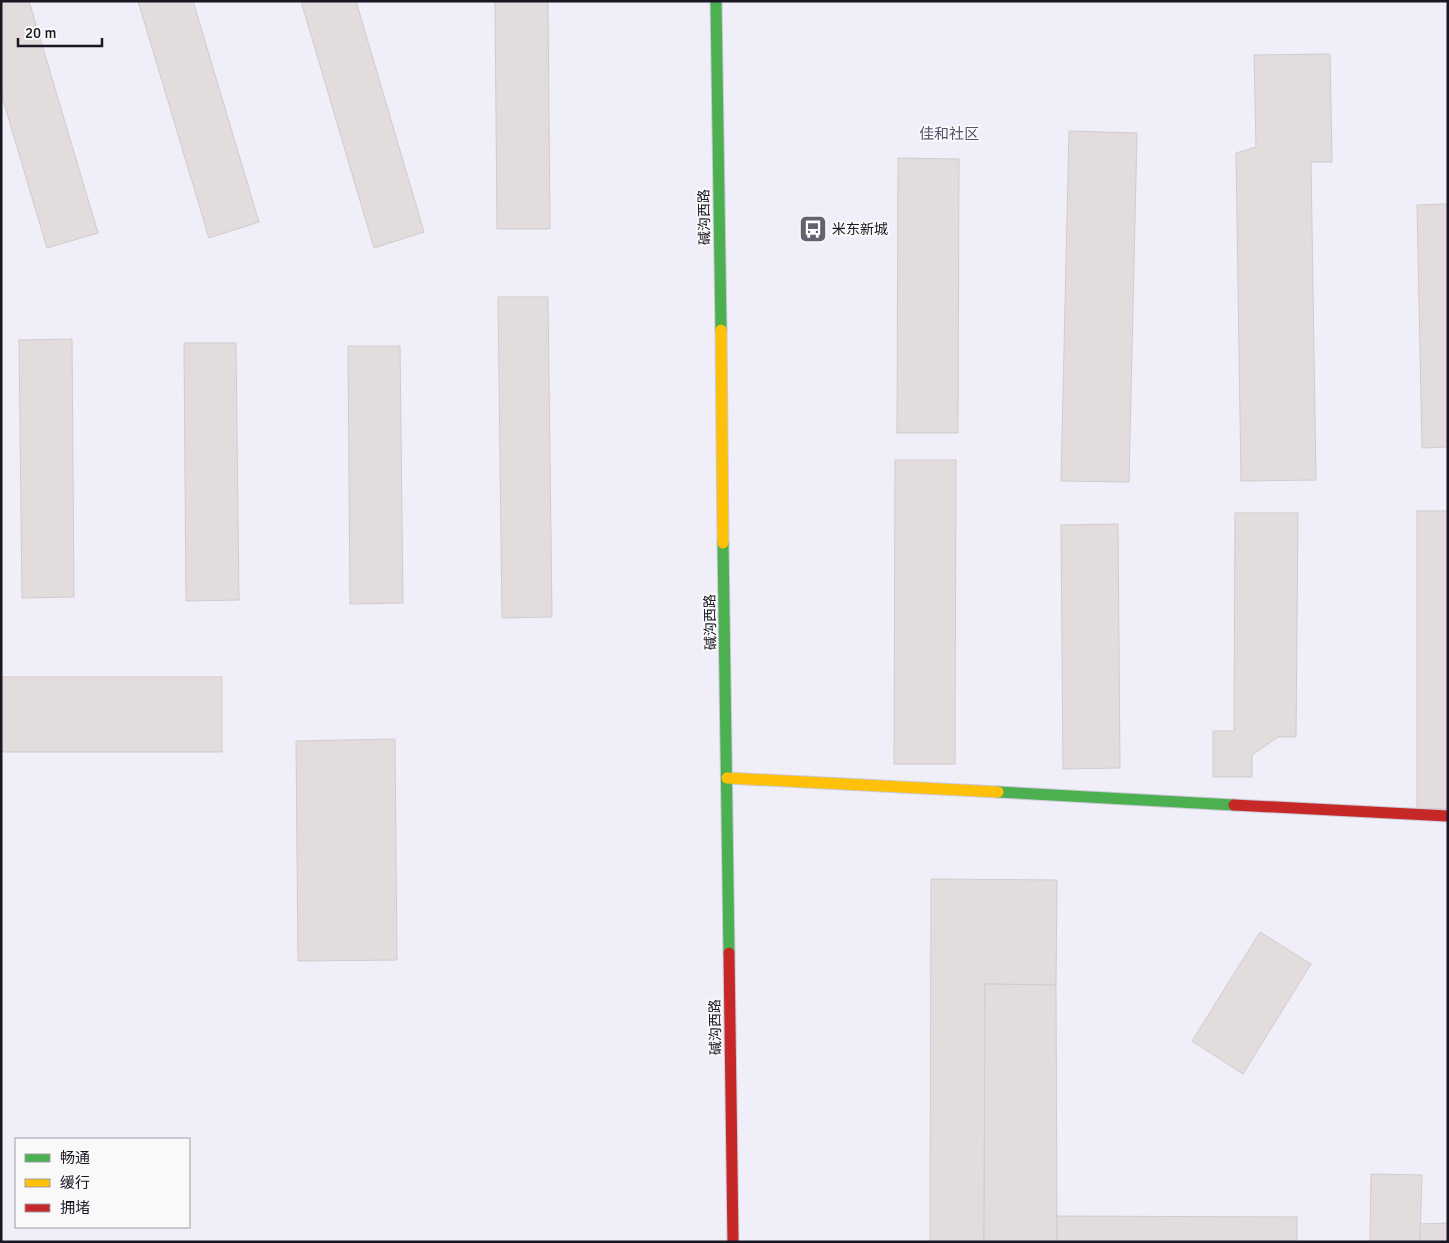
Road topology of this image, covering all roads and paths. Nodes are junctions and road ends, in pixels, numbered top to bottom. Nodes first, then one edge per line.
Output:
1 (716, 1) edge
2 (727, 778) junction
3 (1448, 816) edge
4 (733, 1242) edge

1 - 2 street, 碱沟西路
2 - 3 street
2 - 4 street, 碱沟西路

